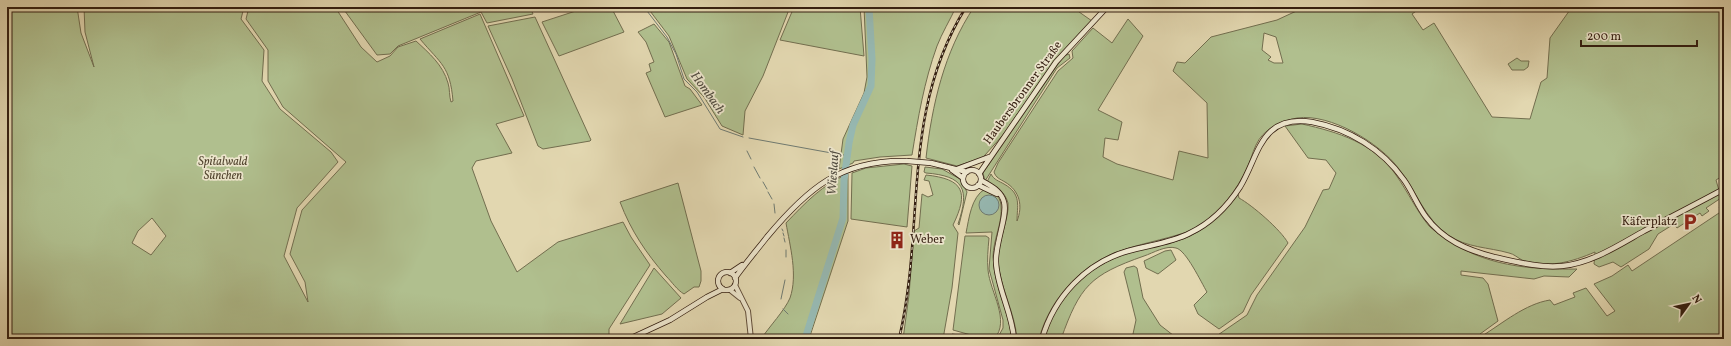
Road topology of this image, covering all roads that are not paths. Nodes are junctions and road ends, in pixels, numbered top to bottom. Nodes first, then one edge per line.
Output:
1 (1107, 7) edge
2 (989, 157) junction
3 (950, 169) junction
4 (957, 170) junction
5 (975, 171) junction
6 (967, 172) junction
7 (979, 174) junction
8 (963, 178) junction
9 (980, 180) junction
10 (978, 185) junction
11 (1724, 189) edge
12 (1002, 197) junction
13 (747, 262) junction
14 (730, 273) junction
15 (735, 278) junction
16 (718, 283) junction
17 (735, 285) junction
18 (723, 289) junction
19 (730, 290) junction
20 (707, 297) junction
21 (740, 298) junction
22 (629, 339) edge
23 (751, 339) edge
24 (1014, 339) edge
25 (1042, 339) edge

1 - 2 main road, Haubersbronner Straße
2 - 4 main road
2 - 5 main road
2 - 7 main road
3 - 4 main road
3 - 8 main road
3 - 13 main road, bridge
4 - 6 main road
5 - 6 main road
5 - 7 main road
6 - 8 main road
7 - 9 main road
8 - 10 main road
9 - 10 main road
9 - 12 main road
10 - 12 main road
11 - 25 main road
12 - 24 main road
13 - 14 main road
13 - 15 main road
14 - 15 main road
14 - 16 main road
15 - 17 main road
16 - 18 main road
16 - 20 main road
17 - 19 main road
17 - 21 street
18 - 19 main road
18 - 20 main road
19 - 21 street
20 - 22 main road
21 - 23 street

